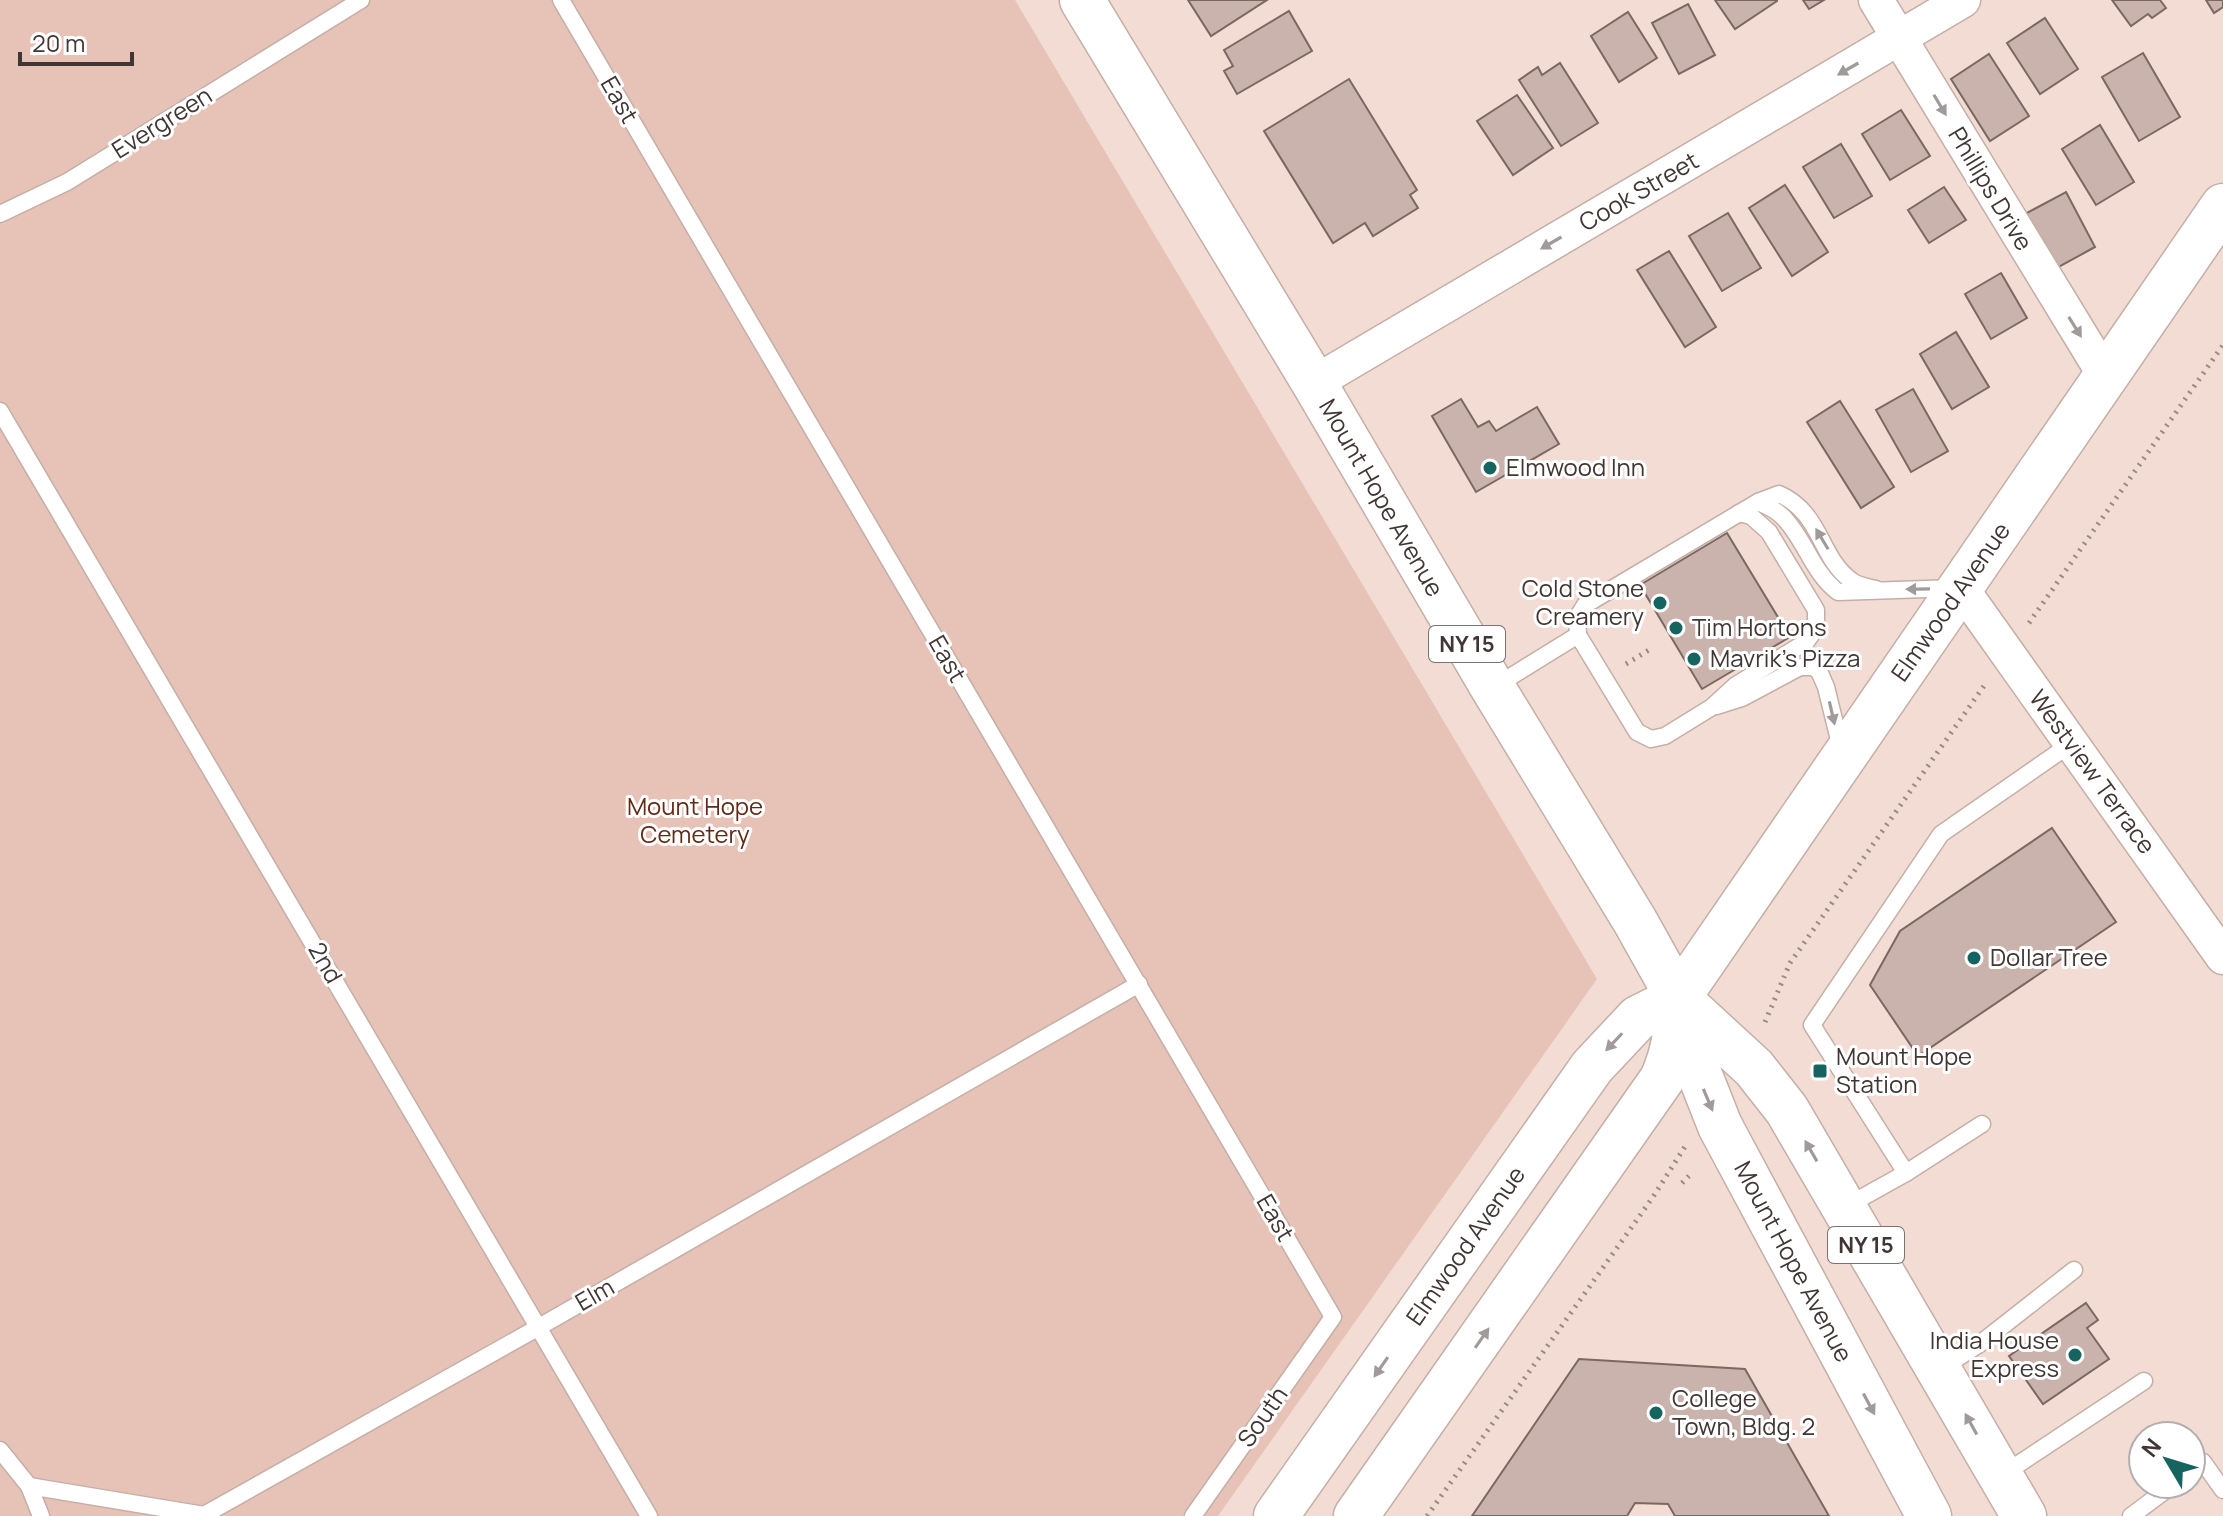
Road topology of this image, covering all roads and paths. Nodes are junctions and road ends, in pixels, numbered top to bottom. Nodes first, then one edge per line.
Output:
1 (361, 0) edge
2 (561, 0) edge
3 (1082, 0) edge
4 (1876, 0) edge
5 (1963, 0) edge
6 (1899, 39) junction
7 (0, 214) edge
8 (2218, 223) edge
9 (2223, 345) edge
10 (2106, 377) junction
11 (1314, 383) junction
12 (0, 411) edge
13 (1739, 513) junction
14 (1961, 588) junction
15 (1578, 635) junction
16 (1649, 650) dead end
17 (2007, 654) junction
18 (1621, 667) dead end
19 (1493, 688) junction
20 (1712, 707) junction
21 (2072, 743) junction
22 (1843, 757) junction
23 (2223, 957) edge
24 (1139, 984) junction
25 (1678, 998) junction
26 (1742, 1056) junction
27 (1711, 1106) junction
28 (1982, 1124) dead end
29 (1906, 1173) junction
30 (1689, 1176) dead end
31 (1682, 1183) dead end
32 (1844, 1208) junction
33 (2074, 1270) dead end
34 (1333, 1317) joint
35 (539, 1327) junction
36 (1940, 1369) junction
37 (2144, 1381) dead end
38 (0, 1450) edge
39 (2207, 1468) edge
40 (2000, 1476) junction
41 (29, 1486) junction
42 (2223, 1490) edge
43 (2152, 1500) edge
44 (41, 1516) edge
45 (649, 1516) edge
46 (1193, 1516) edge
47 (1276, 1516) edge
48 (1356, 1516) edge
49 (1427, 1516) edge
50 (1929, 1516) edge
51 (2024, 1516) edge
52 (2131, 1516) edge

1 - 7 lane, Evergreen
2 - 24 lane, East
3 - 11 main road, Mount Hope Avenue / NY 15
4 - 6 street, Phillips Drive
5 - 6 street, Cook Street
6 -> 10 street, Phillips Drive
6 -> 11 street, Cook Street
8 - 10 main road, Elmwood Avenue
9 - 17 path
10 - 14 main road, Elmwood Avenue
11 - 19 main road, Mount Hope Avenue / NY 15
12 - 35 lane, 2nd
14 -> 13 lane
13 - 15 lane
13 - 20 lane
14 - 17 street, Westview Terrace
14 - 22 main road, Elmwood Avenue
15 - 19 lane
15 - 20 lane
16 - 18 path
17 - 21 street, Westview Terrace
17 - 26 path
19 - 25 main road, Mount Hope Avenue / NY 15
20 -> 22 lane
21 - 23 street, Westview Terrace
21 - 29 lane
22 - 25 main road, Elmwood Avenue
24 - 34 lane, East
24 - 35 lane, Elm
25 - 26 main road, Mount Hope Avenue / NY 15
25 -> 27 main road, Mount Hope Avenue / NY 15
25 -> 47 main road, Elmwood Avenue
48 -> 25 main road
32 -> 26 main road, Mount Hope Avenue / NY 15
27 - 49 path
27 -> 50 main road, Mount Hope Avenue / NY 15
28 - 29 lane
29 - 32 lane
30 - 31 path
32 - 36 main road, Mount Hope Avenue / NY 15
33 - 36 lane
34 - 46 lane, South
35 - 41 lane, Elm
35 - 45 lane, 2nd
40 -> 36 main road, Mount Hope Avenue / NY 15
37 - 40 lane
38 - 41 lane
39 - 42 lane
40 - 51 main road, Mount Hope Avenue / NY 15
41 - 44 lane
43 - 52 lane

